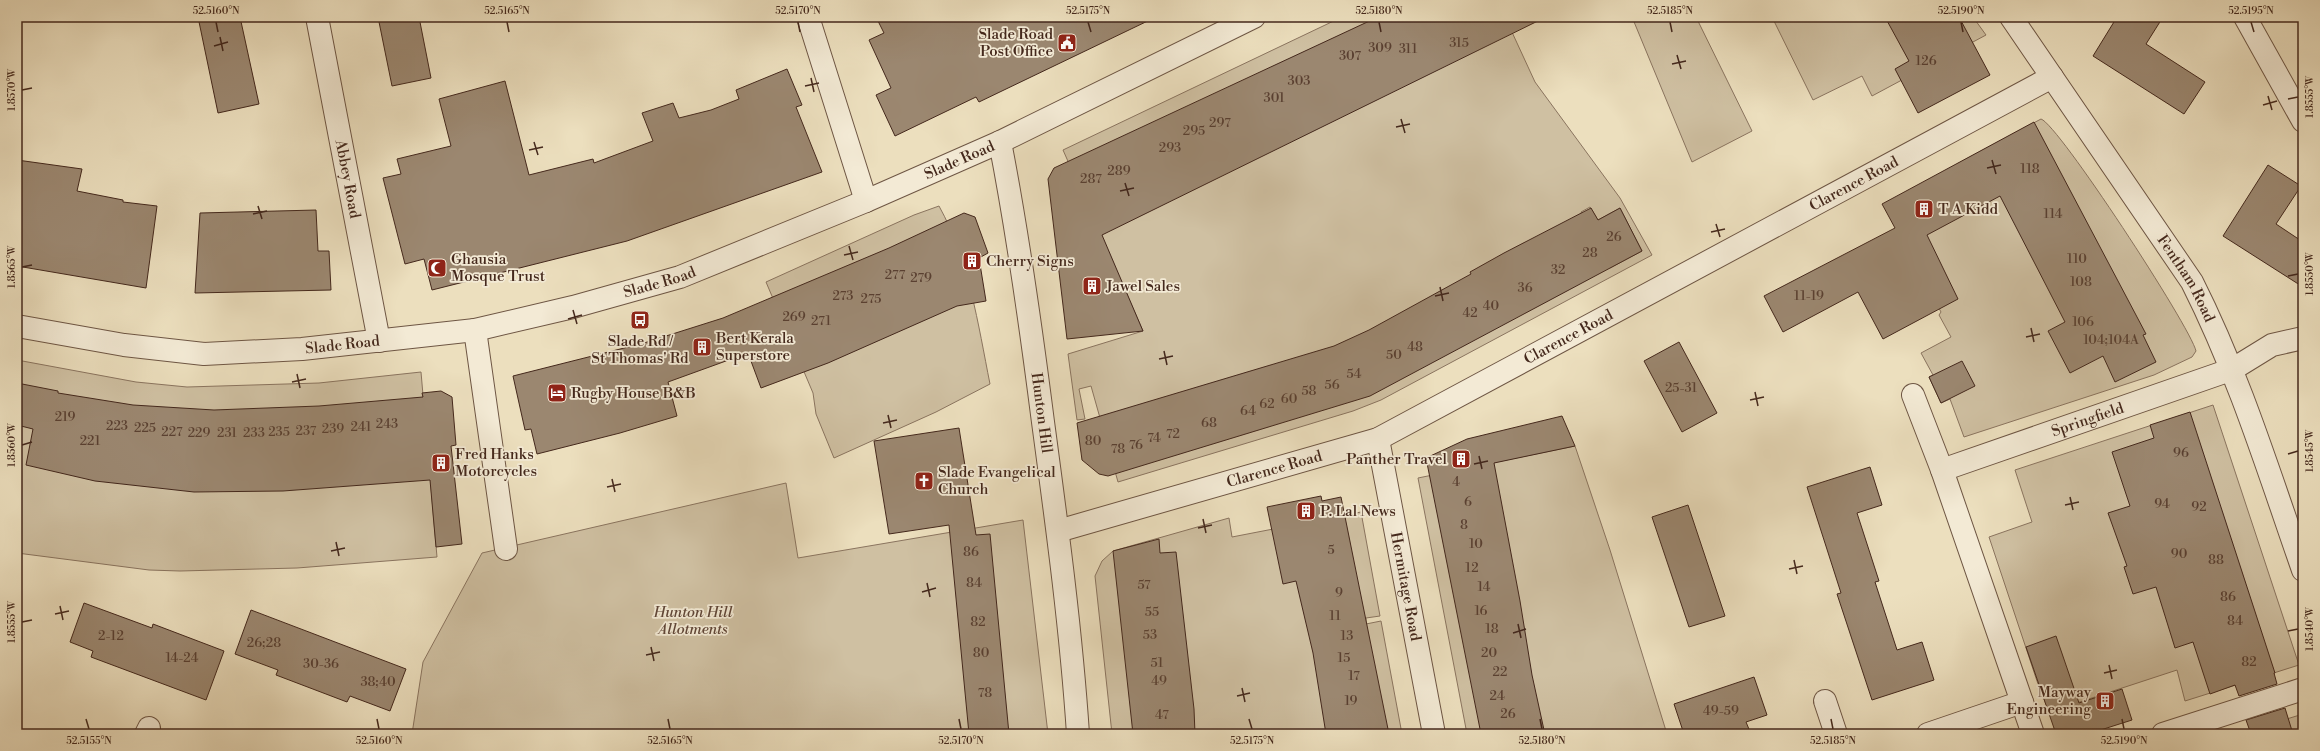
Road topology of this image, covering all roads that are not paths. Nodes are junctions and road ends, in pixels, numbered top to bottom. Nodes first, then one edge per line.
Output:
1 (317, 17) edge
2 (808, 17) edge
3 (1254, 17) edge
4 (2011, 17) edge
5 (2245, 17) edge
6 (2052, 77) junction
7 (2303, 121) edge
8 (1000, 142) junction
9 (866, 201) junction
10 (17, 326) edge
11 (475, 330) junction
12 (2303, 338) edge
13 (379, 341) junction
14 (2233, 369) junction
15 (1913, 395) dead end
16 (1378, 439) junction
17 (1942, 470) junction
18 (1058, 531) junction
19 (506, 548) dead end
20 (2303, 570) edge
21 (2303, 689) edge
22 (1825, 701) dead end
23 (2022, 702) junction
24 (1078, 734) edge
25 (1434, 734) edge
26 (1836, 734) edge
27 (1928, 734) edge
28 (2033, 734) edge
29 (2163, 734) edge

1 - 13 street, Abbey Road
2 - 9 street
3 - 8 street, Slade Road
4 - 6 street, Fentham Road
5 - 7 street
6 - 14 street, Fentham Road
6 - 16 street, Clarence Road
8 - 9 street, Slade Road
8 - 18 street, Hunton Hill
9 - 11 street, Slade Road
10 - 13 street, Slade Road
11 - 13 street, Slade Road
11 - 19 street
12 - 14 street, Springfield
14 - 17 street, Springfield
14 - 20 street, Fentham Road
15 - 17 street
16 - 18 street, Clarence Road
16 - 25 street, Hermitage Road
17 - 23 street
18 - 24 street, Hunton Hill
21 - 29 street
22 - 26 street
23 - 27 street
23 - 28 street

